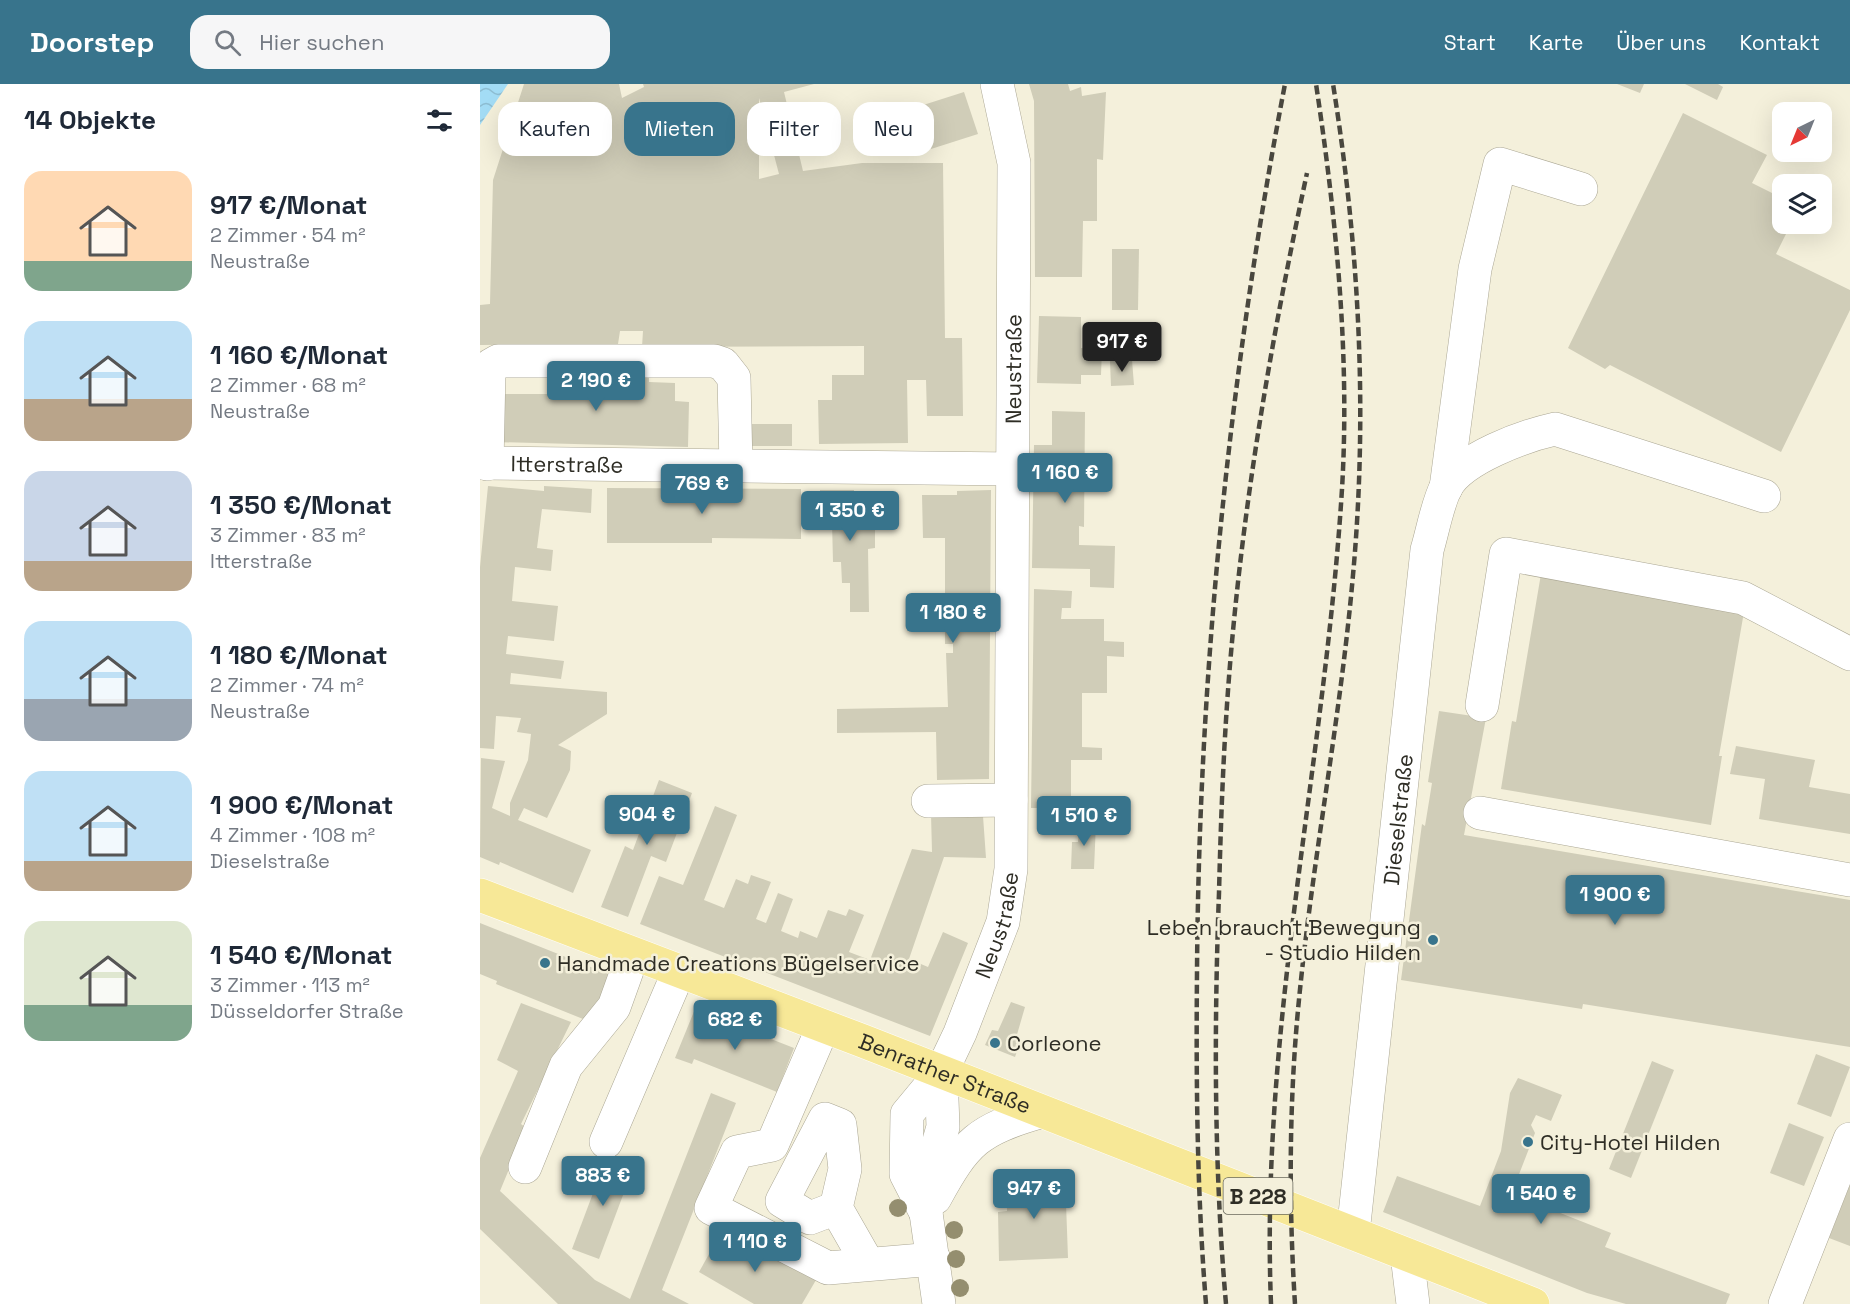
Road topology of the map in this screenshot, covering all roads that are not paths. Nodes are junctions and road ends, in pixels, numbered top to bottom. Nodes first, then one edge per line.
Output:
1 (998, 84) edge
2 (1581, 189) dead end
3 (484, 463) edge
4 (736, 467) junction
5 (1015, 469) junction
6 (1446, 488) junction
7 (1764, 496) dead end
8 (1850, 654) edge
9 (1482, 705) dead end
10 (1011, 800) junction
11 (928, 801) dead end
12 (1480, 813) dead end
13 (1850, 880) edge
14 (480, 895) edge
15 (633, 954) junction
16 (679, 971) junction
17 (823, 1027) junction
18 (941, 1073) junction
19 (1040, 1112) junction
20 (1850, 1139) edge
21 (606, 1142) dead end
22 (525, 1167) dead end
23 (836, 1208) dead end
24 (927, 1213) junction
25 (1353, 1233) junction
26 (1407, 1255) junction
27 (934, 1260) junction
28 (868, 1264) junction
29 (1510, 1300) edge
30 (939, 1304) edge
31 (1413, 1304) edge
32 (1785, 1304) edge

1 - 5 street, Neustraße
2 - 6 street, Dieselstraße
3 - 4 street, Itterstraße
3 - 4 street
4 - 5 street, Itterstraße
5 - 10 street, Neustraße
6 - 7 street
6 - 25 street, Dieselstraße
8 - 9 street
10 - 11 street
10 - 18 street, Neustraße
12 - 13 street
14 - 15 main road, Benrather Straße / B 228
15 - 16 main road, Benrather Straße / B 228
15 - 22 street
16 - 17 main road, Benrather Straße / B 228
16 - 21 street
17 - 18 main road, Benrather Straße / B 228
17 - 28 street
18 - 19 main road, Benrather Straße / B 228
18 - 24 street, Neustraße
19 - 24 street
19 - 25 main road, Benrather Straße / B 228
20 - 32 street
23 - 28 street
24 - 27 street, Neustraße
25 - 26 main road, Benrather Straße / B 228
26 - 29 main road, B 228
26 - 31 street
27 - 28 street
27 - 30 street, Neustraße

